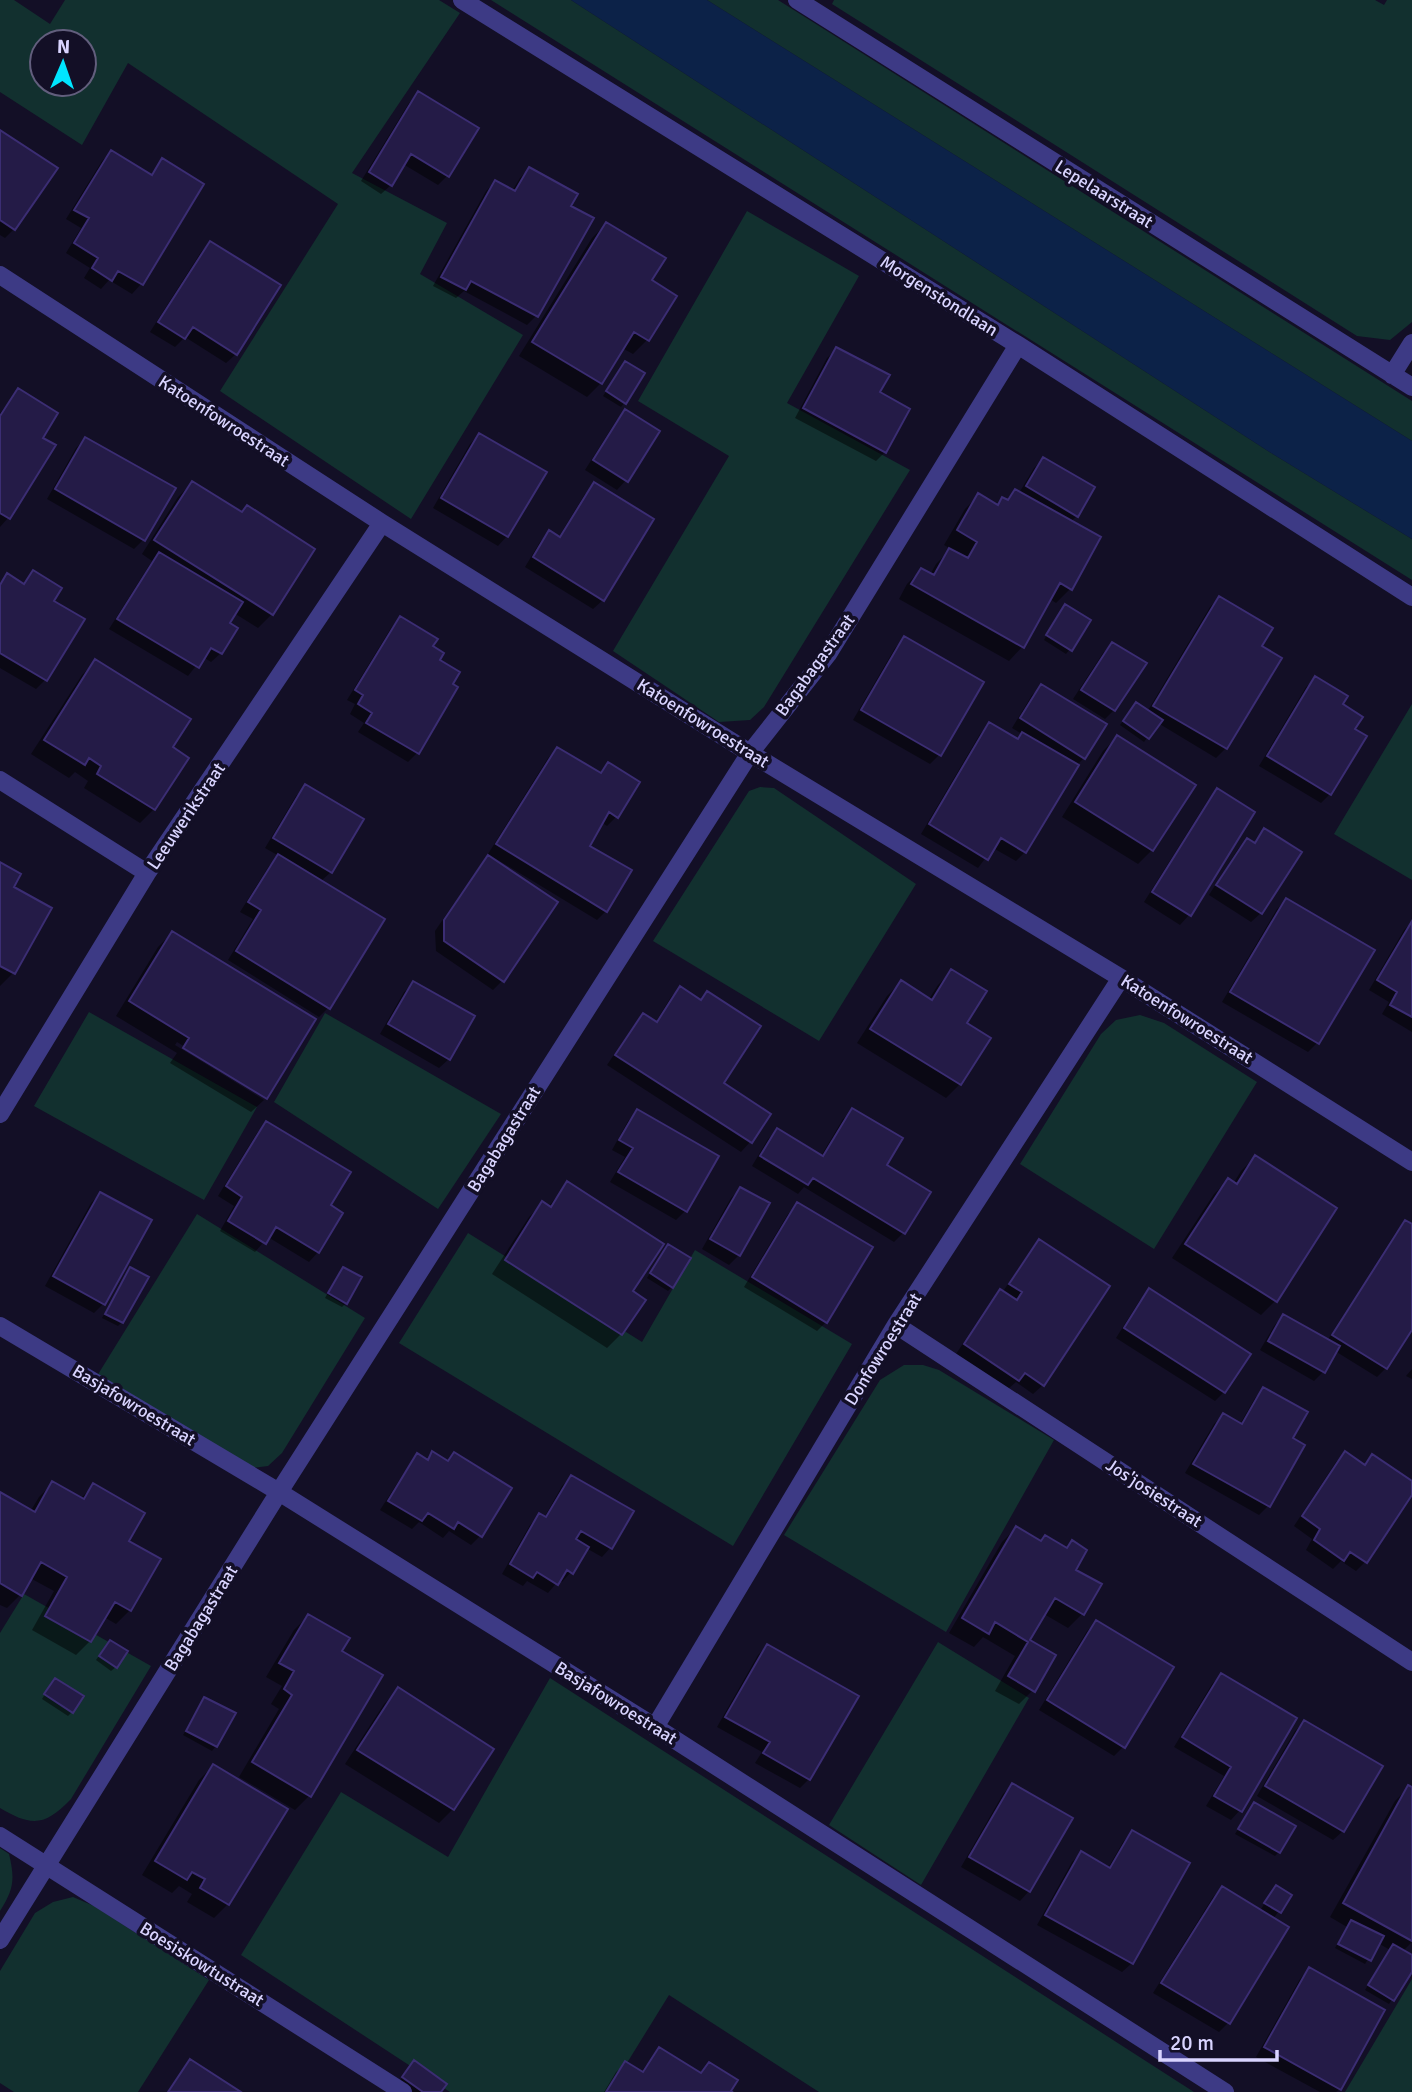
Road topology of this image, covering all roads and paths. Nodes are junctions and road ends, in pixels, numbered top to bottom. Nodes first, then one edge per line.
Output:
1 (461, 0) edge
2 (797, 0) edge
3 (0, 275) edge
4 (1412, 343) edge
5 (1018, 345) junction
6 (1392, 375) junction
7 (1412, 387) edge
8 (382, 523) junction
9 (1412, 597) edge
10 (750, 753) junction
11 (0, 780) edge
12 (147, 873) junction
13 (1121, 978) junction
14 (0, 1114) edge
15 (1412, 1162) edge
16 (896, 1325) junction
17 (0, 1326) edge
18 (279, 1492) junction
19 (1412, 1662) edge
20 (655, 1727) junction
21 (0, 1836) edge
22 (48, 1867) junction
23 (0, 1940) edge
24 (404, 2092) edge
25 (1225, 2092) edge

1 - 5 street, Morgenstondlaan
2 - 6 street, Lepelaarstraat
3 - 8 street, Katoenfowroestraat
4 - 6 street
5 - 9 street, Morgenstondlaan
5 - 10 street, Bagabagastraat
6 - 7 street, Lepelaarstraat
8 - 10 street, Katoenfowroestraat
8 - 12 street, Leeuwerikstraat
10 - 13 street, Katoenfowroestraat
10 - 18 street, Bagabagastraat
11 - 12 street
12 - 14 street, Leeuwerikstraat
13 - 15 street, Katoenfowroestraat
13 - 16 street, Donfowroestraat
16 - 19 street, Jos'josiestraat
16 - 20 street, Donfowroestraat
17 - 18 street, Basjafowroestraat
18 - 20 street, Basjafowroestraat
18 - 22 street, Bagabagastraat
20 - 25 street, Basjafowroestraat
21 - 22 street, Boesiskowtustraat
22 - 23 street, Bagabagastraat
22 - 24 street, Boesiskowtustraat

